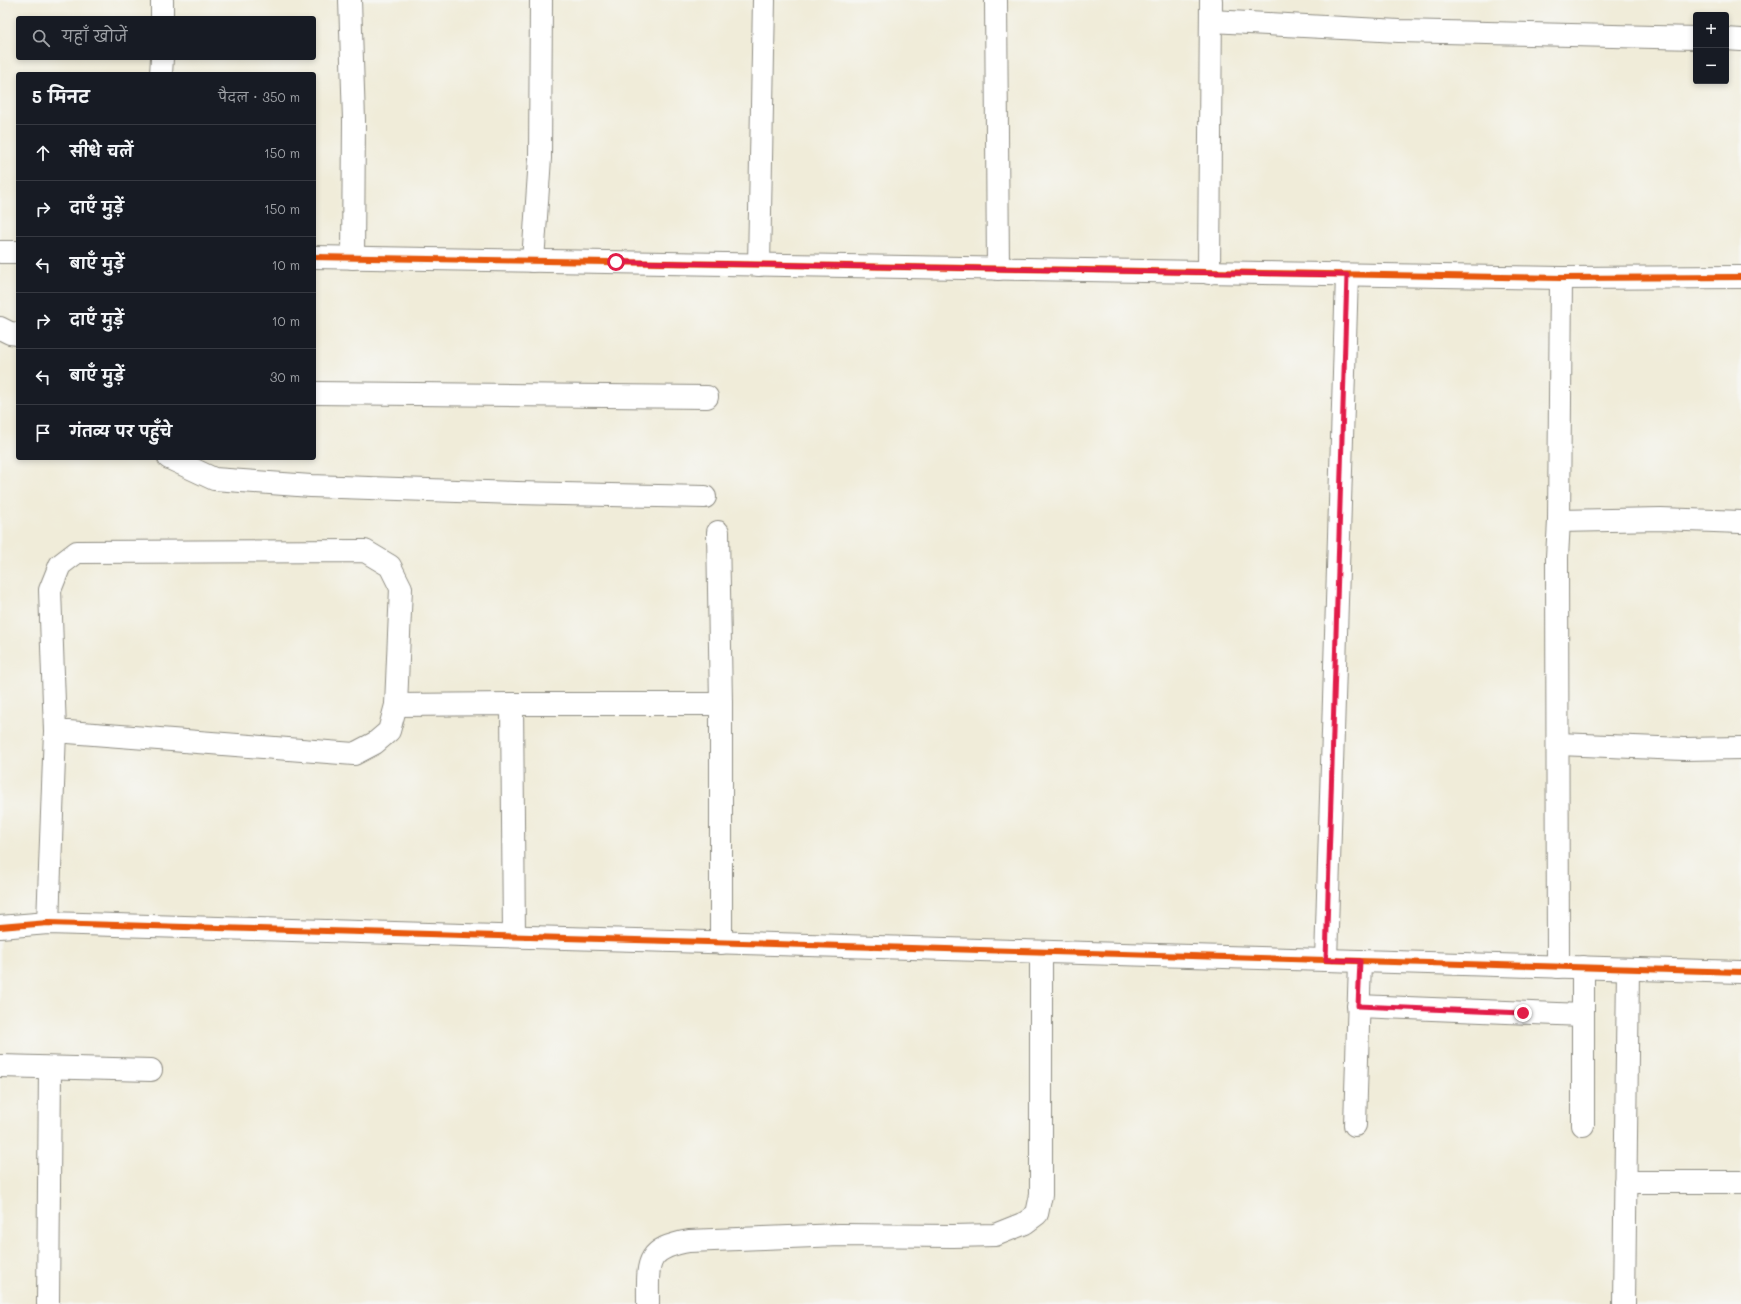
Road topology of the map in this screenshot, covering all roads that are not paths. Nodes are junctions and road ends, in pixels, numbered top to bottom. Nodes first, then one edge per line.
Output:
1 (162, 0) edge
2 (350, 0) edge
3 (541, 0) edge
4 (764, 0) edge
5 (996, 0) edge
6 (1211, 11) edge
7 (162, 16) edge
8 (1693, 38) edge
9 (1729, 39) edge
10 (1741, 40) edge
11 (162, 60) edge
12 (162, 72) edge
13 (0, 252) edge
14 (16, 252) edge
15 (316, 257) edge
16 (352, 258) junction
17 (533, 261) junction
18 (759, 265) junction
19 (998, 269) junction
20 (1209, 272) junction
21 (1347, 275) junction
22 (1741, 277) edge
23 (1561, 278) junction
24 (0, 328) edge
25 (16, 334) edge
26 (316, 393) edge
27 (707, 397) dead end
28 (173, 460) edge
29 (705, 497) dead end
30 (1559, 521) junction
31 (1741, 522) edge
32 (718, 532) dead end
33 (512, 704) junction
34 (722, 704) junction
35 (396, 705) junction
36 (55, 731) junction
37 (1558, 744) junction
38 (1741, 748) edge
39 (48, 923) junction
40 (0, 927) edge
41 (514, 936) junction
42 (721, 943) junction
43 (1041, 952) junction
44 (1326, 960) junction
45 (1360, 961) junction
46 (1558, 967) junction
47 (1583, 967) junction
48 (1628, 969) junction
49 (1741, 972) edge
50 (1358, 1006) junction
51 (1583, 1015) junction
52 (0, 1066) edge
53 (50, 1068) junction
54 (151, 1070) dead end
55 (1354, 1125) dead end
56 (1583, 1125) dead end
57 (1625, 1182) junction
58 (1741, 1182) edge
59 (48, 1304) edge
60 (648, 1304) edge
61 (1624, 1304) edge

1 - 7 street
2 - 16 street
3 - 17 street
4 - 18 street
5 - 19 street
6 - 8 street
6 - 20 street
9 - 10 street
11 - 12 street
13 - 14 street
15 - 16 street
16 - 17 street
17 - 18 street
18 - 19 street
19 - 20 street
20 - 21 street
21 - 23 street
21 - 44 street
22 - 23 street
23 - 30 street
24 - 25 street
26 - 27 street
28 - 29 street
30 - 31 street
30 - 37 street
32 - 34 street
33 - 34 street
33 - 35 street
33 - 41 street
34 - 42 street
35 - 36 street
35 - 36 street
36 - 39 street
37 - 38 street
37 - 46 street
39 - 40 street
39 - 41 street
41 - 42 street
42 - 43 street
43 - 44 street
43 - 60 street
44 - 45 street
45 - 46 street
45 - 50 street
46 - 47 street
47 - 48 street
47 - 51 street
48 - 49 street
48 - 57 street
50 - 51 street
50 - 55 street
51 - 56 street
52 - 53 street
53 - 54 street
53 - 59 street
57 - 58 street
57 - 61 street

